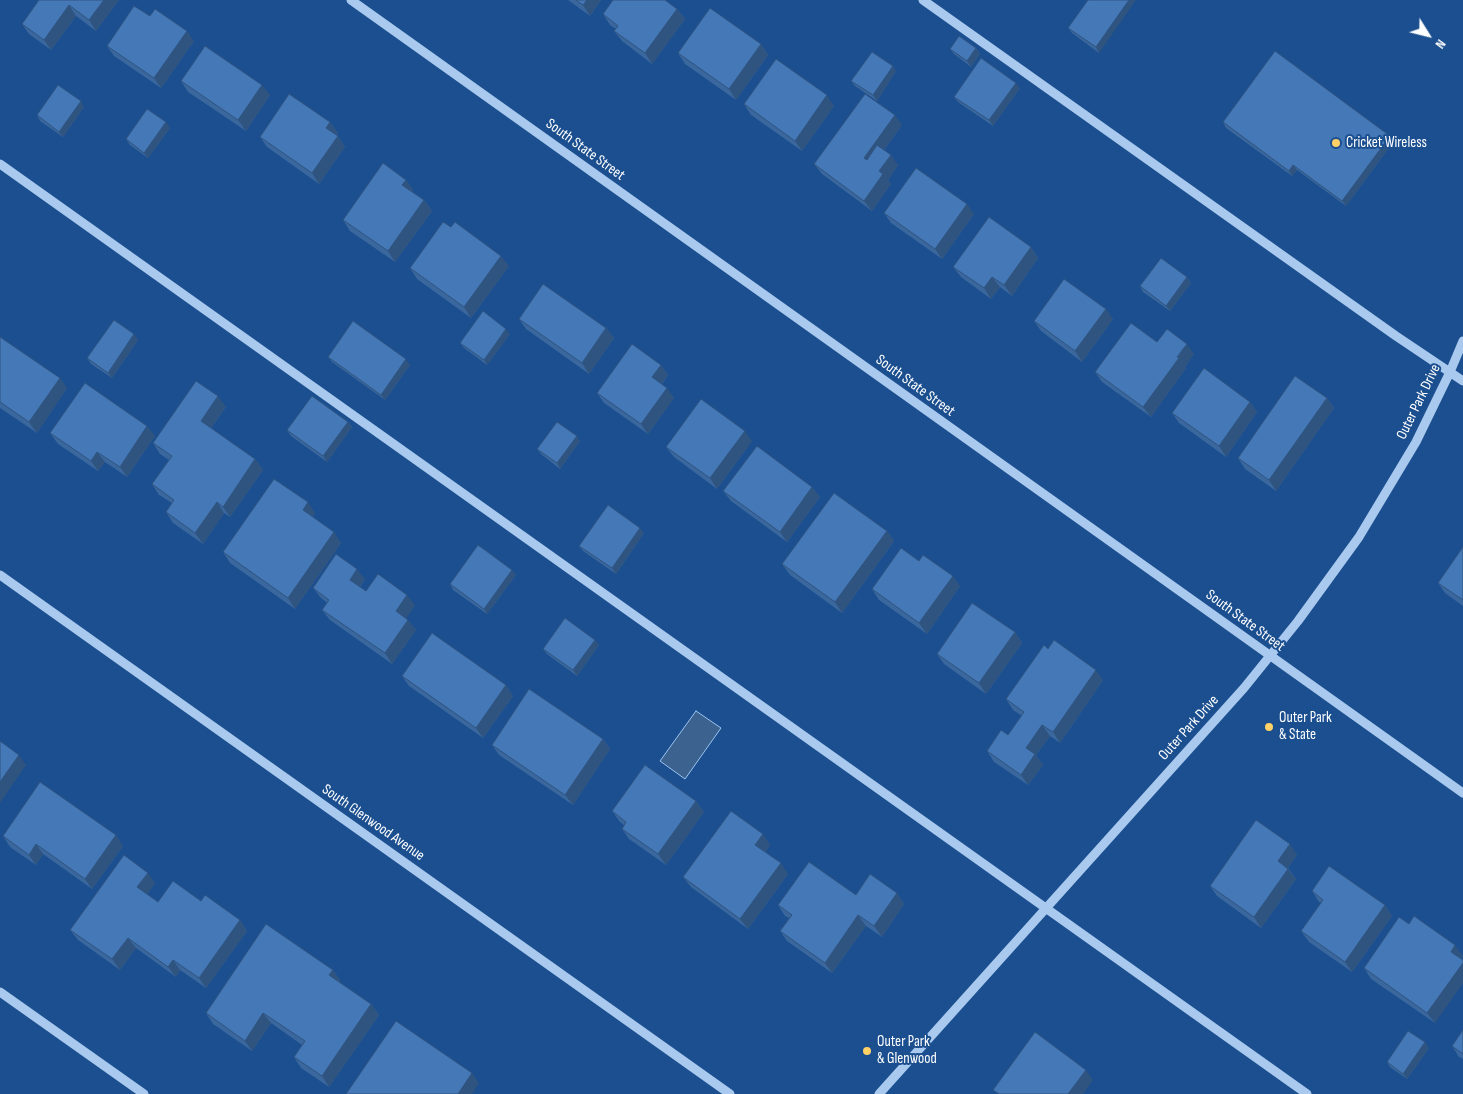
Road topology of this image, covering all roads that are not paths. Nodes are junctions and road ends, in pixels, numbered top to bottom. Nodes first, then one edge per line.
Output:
1 (351, 0) edge
2 (923, 0) edge
3 (0, 164) edge
4 (1463, 341) edge
5 (1450, 372) junction
6 (1463, 381) edge
7 (0, 575) edge
8 (1270, 656) junction
9 (1463, 793) edge
10 (1046, 908) junction
11 (0, 992) edge
12 (144, 1094) edge
13 (730, 1094) edge
14 (879, 1094) edge
15 (1307, 1094) edge

1 - 8 street, South State Street
2 - 5 street
3 - 10 street
4 - 5 street, Outer Park Drive
5 - 6 street
5 - 8 street, Outer Park Drive
7 - 13 street, South Glenwood Avenue
8 - 9 street, South State Street
8 - 10 street, Outer Park Drive
10 - 14 street, Outer Park Drive
10 - 15 street
11 - 12 street

